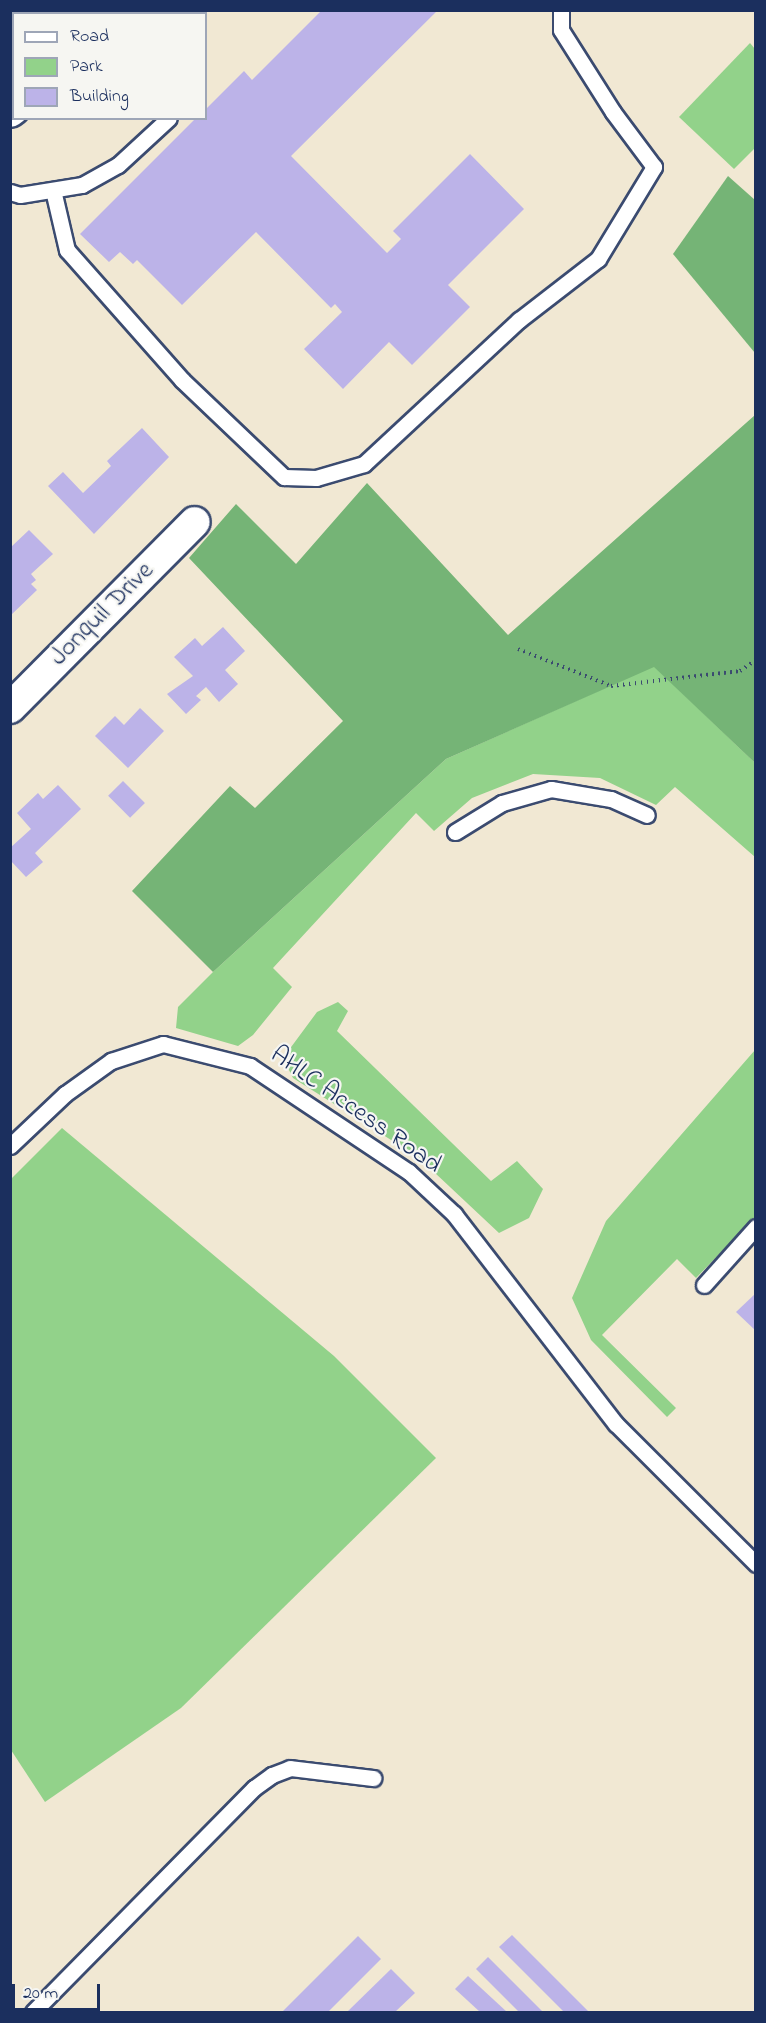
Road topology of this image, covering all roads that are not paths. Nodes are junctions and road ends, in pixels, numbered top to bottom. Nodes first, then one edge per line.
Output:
1 (561, 10) edge
2 (167, 120) edge
3 (52, 190) junction
4 (10, 192) edge
5 (195, 522) dead end
6 (10, 708) edge
7 (647, 815) dead end
8 (455, 832) dead end
9 (10, 1146) edge
10 (756, 1227) edge
11 (704, 1285) dead end
12 (756, 1564) edge
13 (373, 1778) dead end
14 (33, 2013) edge

1 - 3 lane
2 - 3 lane
3 - 4 lane
5 - 6 street, Jonquil Drive
7 - 8 lane
9 - 12 lane, AHLC Access Road
10 - 11 lane
13 - 14 lane

